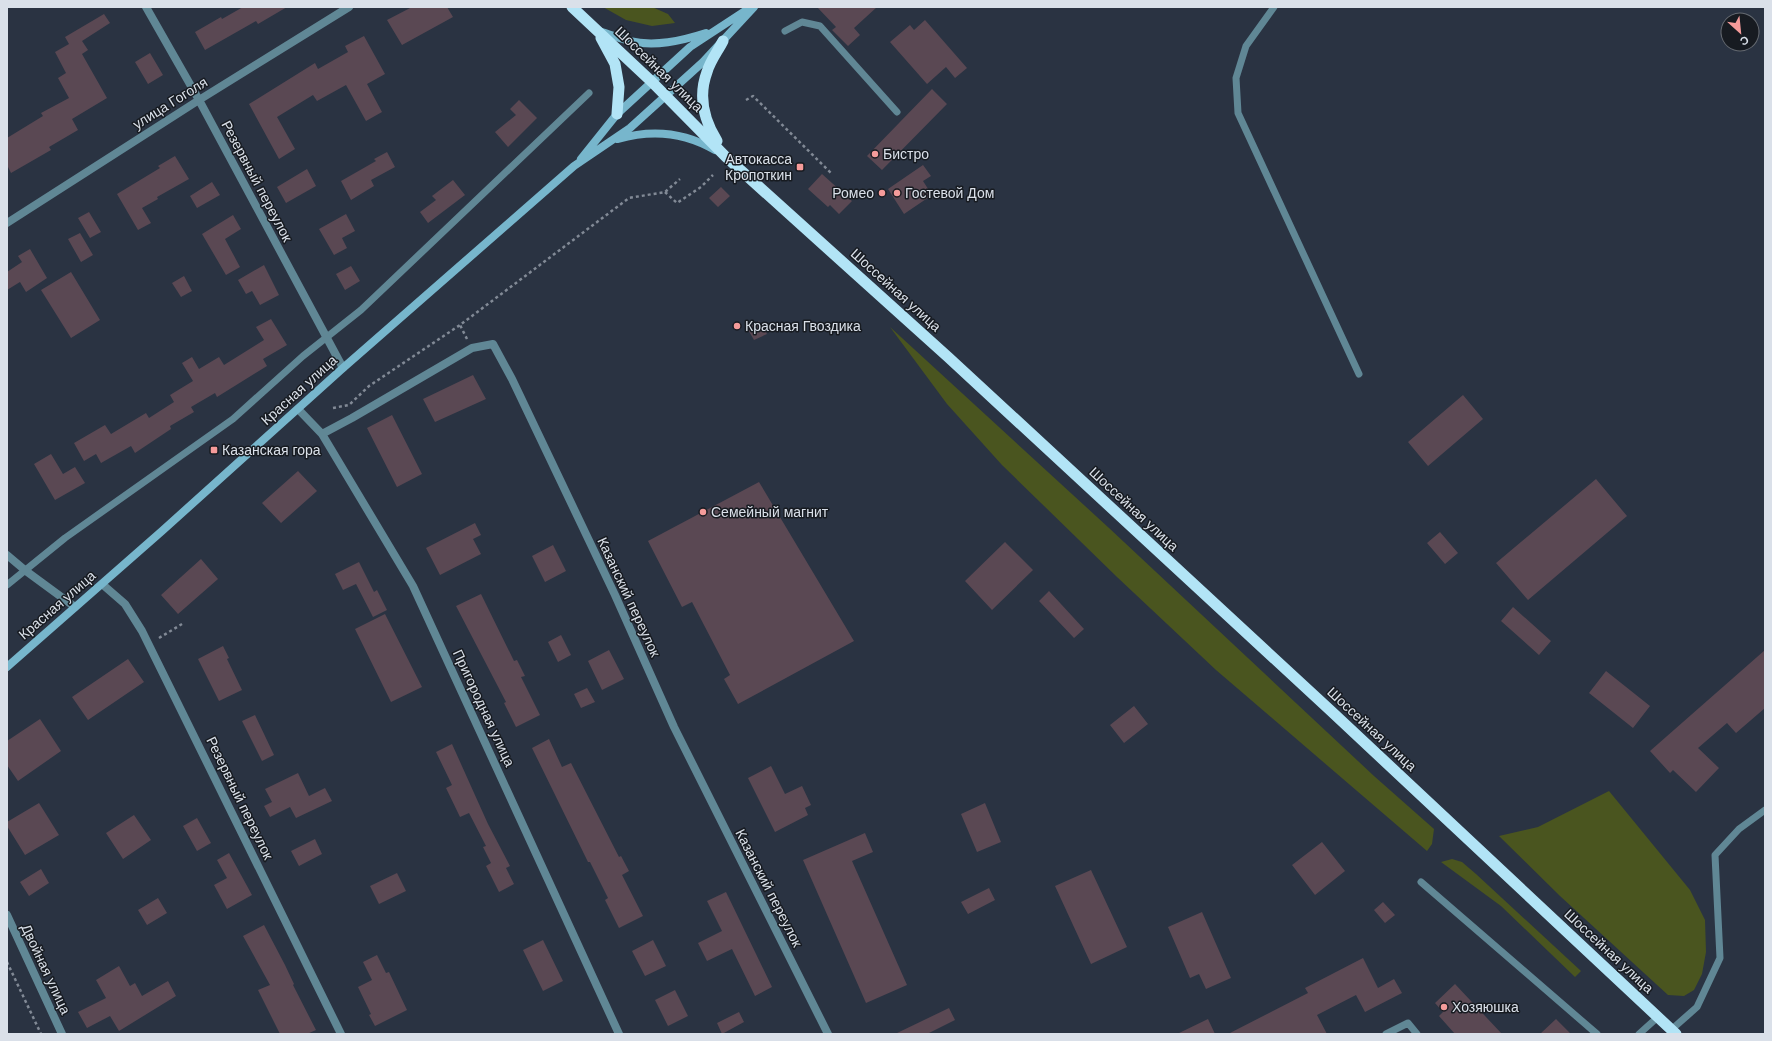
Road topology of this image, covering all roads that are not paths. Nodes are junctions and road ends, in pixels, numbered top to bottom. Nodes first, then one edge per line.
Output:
1 (146, 7) edge
2 (349, 7) edge
3 (572, 7) edge
4 (750, 7) edge
5 (754, 7) edge
6 (1274, 7) edge
7 (597, 30) junction
8 (715, 31) junction
9 (785, 31) dead end
10 (723, 41) junction
11 (652, 82) junction
12 (589, 93) dead end
13 (666, 96) junction
14 (199, 100) junction
15 (897, 112) dead end
16 (616, 114) junction
17 (610, 142) junction
18 (726, 157) junction
19 (574, 166) junction
20 (7, 223) edge
21 (326, 337) junction
22 (343, 368) junction
23 (1359, 374) dead end
24 (298, 409) junction
25 (322, 434) junction
26 (7, 555) edge
27 (26, 571) junction
28 (102, 584) junction
29 (7, 585) edge
30 (75, 607) junction
31 (7, 667) edge
32 (1765, 810) edge
33 (1421, 882) dead end
34 (7, 915) edge
35 (1658, 1017) junction
36 (1673, 1032) edge
37 (62, 1034) edge
38 (341, 1034) edge
39 (619, 1034) edge
40 (828, 1034) edge
41 (1386, 1034) edge
42 (1417, 1034) edge
43 (1597, 1034) edge
44 (1639, 1034) edge

1 - 14 street, Резервный переулок
2 - 14 street, улица Гоголя
3 - 7 highway, Шоссейная улица
4 - 8 main road, Красная улица
5 - 10 main road, Красная улица
6 - 23 lane
7 - 8 main road
7 - 11 highway, Шоссейная улица
7 - 16 highway
8 - 11 main road, Красная улица
9 - 15 lane
10 - 13 main road, Красная улица
10 - 18 highway
11 - 13 highway, Шоссейная улица
11 - 16 main road, Красная улица
12 - 21 lane
13 - 17 main road, Красная улица
13 - 18 highway, Шоссейная улица
14 - 20 street, улица Гоголя
14 - 21 street, Резервный переулок
16 - 19 main road, Красная улица
17 - 18 main road
17 - 19 main road, Красная улица
18 - 35 highway, Шоссейная улица
19 - 22 main road, Красная улица
21 - 22 street, Резервный переулок
21 - 27 lane
22 - 24 main road, Красная улица
24 - 25 street, Пригородная улица
24 - 28 main road, Красная улица
25 - 39 street, Пригородная улица
25 - 40 street, Казанский переулок
26 - 27 street
27 - 29 lane
27 - 30 street
28 - 30 main road, Красная улица
28 - 38 street, Резервный переулок
30 - 31 main road, Красная улица
32 - 36 lane
33 - 43 lane
34 - 37 street, Двойная улица
35 - 36 highway, Шоссейная улица
35 - 44 lane
41 - 42 lane

